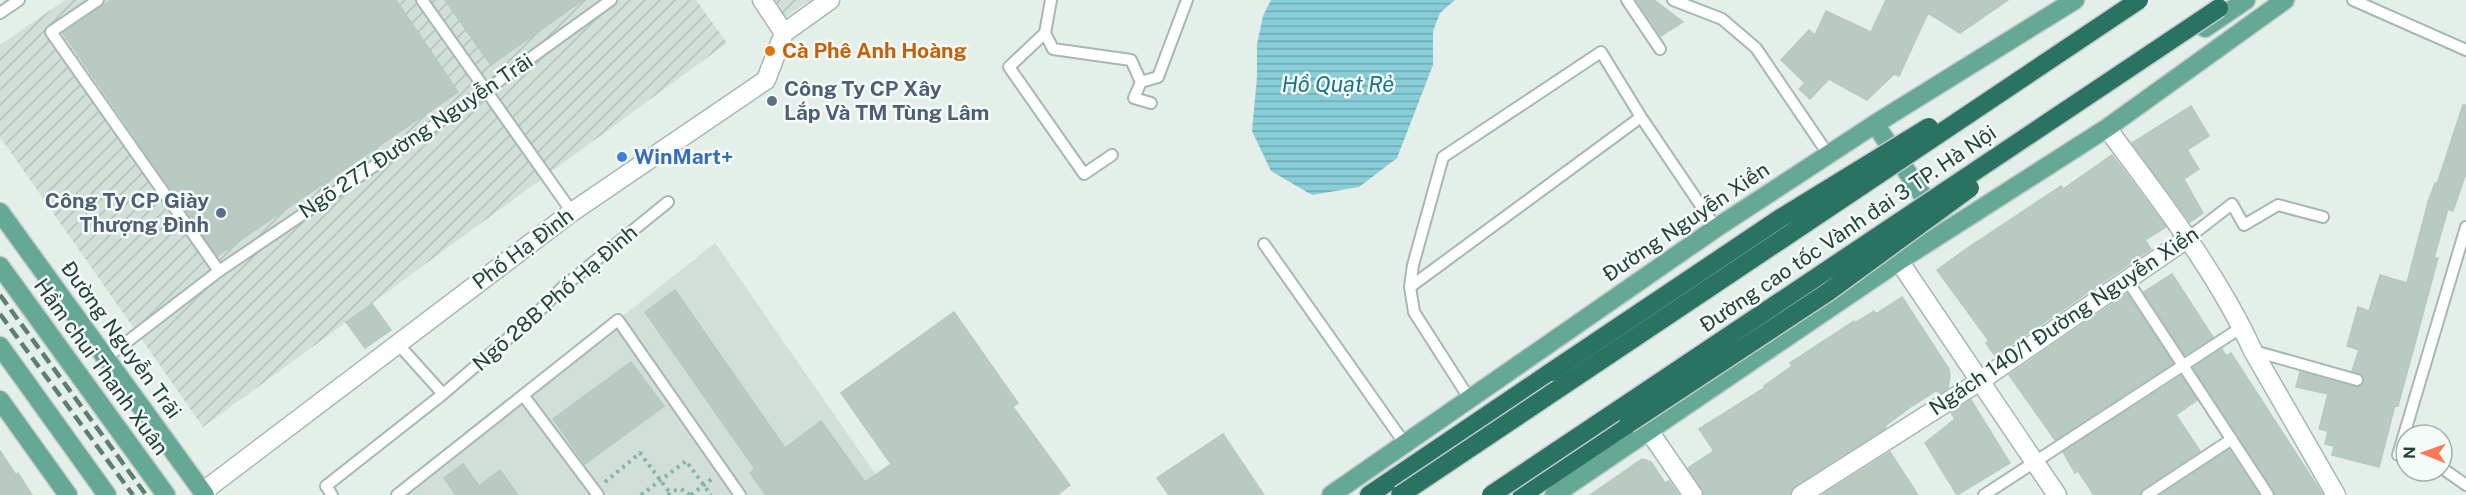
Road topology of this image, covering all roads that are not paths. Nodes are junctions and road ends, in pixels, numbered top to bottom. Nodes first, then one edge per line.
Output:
1 (19, 0) edge
2 (98, 0) edge
3 (422, 0) edge
4 (611, 0) edge
5 (762, 0) edge
6 (830, 0) edge
7 (1051, 0) edge
8 (1187, 0) edge
9 (1627, 0) edge
10 (1672, 0) edge
11 (2075, 0) edge
12 (2137, 0) edge
13 (2248, 0) edge
14 (2286, 0) edge
15 (2353, 0) edge
16 (2224, 4) edge
17 (0, 13) edge
18 (2261, 16) junction
19 (784, 33) junction
20 (1045, 33) junction
21 (1660, 49) dead end
22 (2466, 50) edge
23 (1141, 82) junction
24 (485, 91) junction
25 (1151, 103) dead end
26 (1641, 117) junction
27 (1875, 124) junction
28 (2107, 128) junction
29 (1828, 154) junction
30 (1112, 156) dead end
31 (668, 202) dead end
32 (1932, 208) junction
33 (0, 212) edge
34 (572, 212) junction
35 (2323, 217) dead end
36 (2466, 227) edge
37 (1716, 228) junction
38 (1947, 231) junction
39 (2188, 238) junction
40 (1264, 244) dead end
41 (1899, 261) junction
42 (0, 266) edge
43 (219, 271) junction
44 (2127, 280) junction
45 (1410, 287) junction
46 (2242, 327) junction
47 (399, 344) junction
48 (0, 346) edge
49 (2253, 351) junction
50 (106, 358) junction
51 (2183, 365) junction
52 (2357, 380) dead end
53 (1980, 381) junction
54 (442, 394) junction
55 (523, 395) junction
56 (1469, 398) junction
57 (0, 400) edge
58 (2408, 423) edge
59 (1649, 430) junction
60 (2232, 439) junction
61 (1405, 444) junction
62 (2034, 461) junction
63 (596, 493) edge
64 (2264, 493) edge
65 (68, 495) edge
66 (107, 495) edge
67 (166, 495) edge
68 (205, 495) edge
69 (332, 495) edge
70 (397, 495) edge
71 (740, 495) edge
72 (1331, 495) edge
73 (1370, 495) edge
74 (1400, 495) edge
75 (1491, 495) edge
76 (1505, 495) edge
77 (1522, 495) edge
78 (1554, 495) edge
79 (1692, 495) edge
80 (1802, 495) edge
81 (1984, 495) edge
82 (2057, 495) edge
83 (2147, 495) edge
84 (2336, 495) edge

1 - 17 lane
2 - 43 lane
3 - 24 lane
4 - 24 lane, Ngõ 277 Đường Nguyễn Trãi
5 - 19 street
6 - 19 street
7 - 20 lane
8 - 23 lane
9 - 21 lane
10 - 29 lane
11 - 27 main road, Đường Nguyễn Xiển
12 - 73 highway, bridge
12 - 74 highway, Đường cao tốc Vành đai 3 TP. Hà Nội, bridge
13 - 18 main road
13 - 32 main road
14 - 18 main road
15 - 22 lane
16 - 75 highway, Đường cao tốc Vành đai 3 TP. Hà Nội, bridge
16 - 77 highway, bridge
18 - 28 main road
19 - 34 street, Phố Hạ Đình
20 - 23 lane
20 - 30 lane
23 - 25 lane
24 - 34 lane
24 - 43 lane, Ngõ 277 Đường Nguyễn Trãi
26 - 37 lane
26 - 45 lane
26 - 45 lane
27 - 29 main road, Đường Nguyễn Xiển
27 - 32 main road
28 - 38 main road
28 - 39 street
29 - 37 main road, Đường Nguyễn Xiển
31 - 54 lane, Ngõ 28B Phố Hạ Đình
32 - 38 main road
32 - 76 main road
33 - 50 main road, Đường Nguyễn Trãi
34 - 47 street, Phố Hạ Đình
35 - 39 lane, Ngách 140/1 Đường Nguyễn Xiển
36 - 58 lane
37 - 56 main road, Đường Nguyễn Xiển
38 - 41 main road
39 - 44 street, Ngách 140/1 Đường Nguyễn Xiển
39 - 46 street
40 - 61 lane
41 - 53 street
41 - 59 main road
42 - 67 main road, Hầm chui Thanh Xuân
43 - 50 lane, Ngõ 277 Đường Nguyễn Trãi
44 - 51 lane
44 - 53 street, Ngách 140/1 Đường Nguyễn Xiển
45 - 56 lane
46 - 49 street
46 - 51 lane
47 - 54 lane
47 - 68 street, Phố Hạ Đình
48 - 66 main road
49 - 52 lane
49 - 84 street
50 - 68 main road, Đường Nguyễn Trãi
51 - 60 lane
51 - 62 lane
53 - 62 street
53 - 80 street, Ngách 140/1 Đường Nguyễn Xiển
54 - 69 lane, Ngõ 28B Phố Hạ Đình
55 - 63 lane
55 - 70 lane
55 - 71 lane
56 - 61 main road, Đường Nguyễn Xiển
57 - 65 main road
59 - 78 main road
59 - 79 street
60 - 64 lane
60 - 83 lane
61 - 72 main road, Đường Nguyễn Xiển
62 - 81 lane
62 - 82 street

